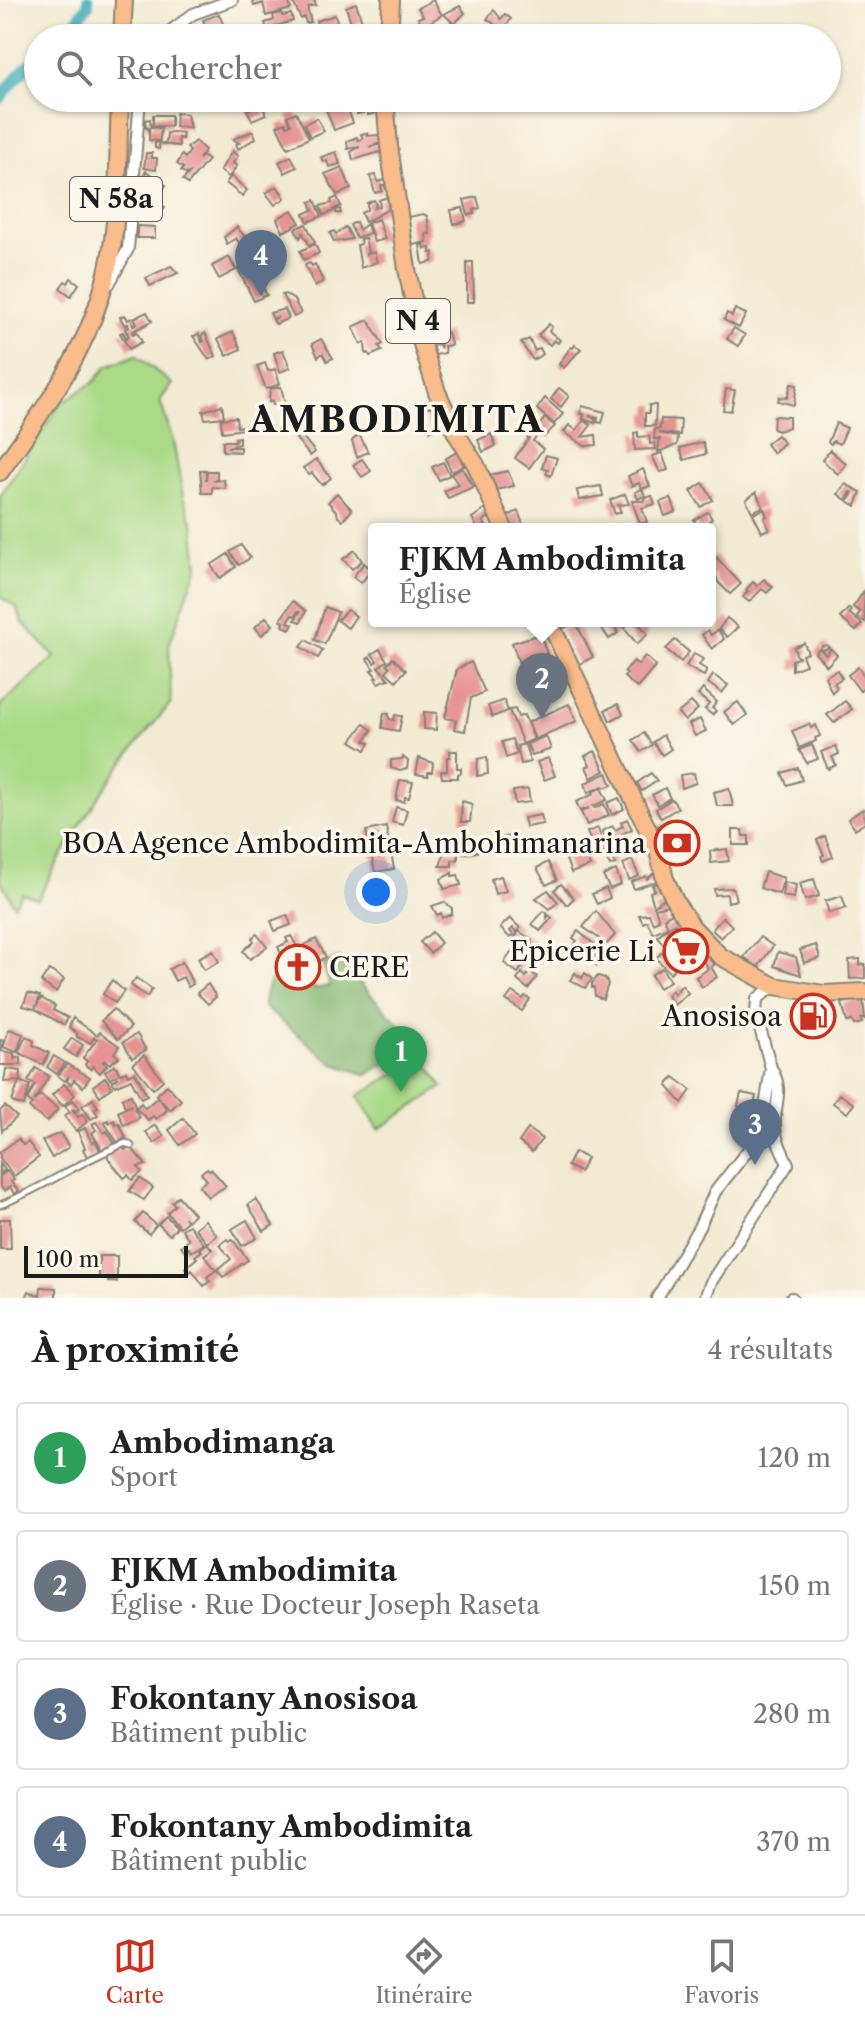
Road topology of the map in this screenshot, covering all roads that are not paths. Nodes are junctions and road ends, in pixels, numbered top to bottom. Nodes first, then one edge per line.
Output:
1 (124, 0) edge
2 (232, 0) edge
3 (391, 0) edge
4 (123, 24) edge
5 (180, 24) edge
6 (390, 24) edge
7 (119, 112) edge
8 (139, 112) edge
9 (387, 112) edge
10 (100, 299) junction
11 (0, 472) edge
12 (501, 523) edge
13 (552, 627) edge
14 (774, 986) junction
15 (865, 992) edge
16 (771, 1068) junction
17 (131, 1146) dead end
18 (0, 1205) edge
19 (657, 1298) edge
20 (705, 1298) edge

1 - 4 main road
2 - 5 street
3 - 6 main road
7 - 10 main road, N 58a
8 - 10 street
9 - 12 main road, N 4
10 - 11 main road, N 58a
13 - 14 main road
14 - 15 main road
14 - 16 street
16 - 19 street
16 - 20 street
17 - 18 lane

